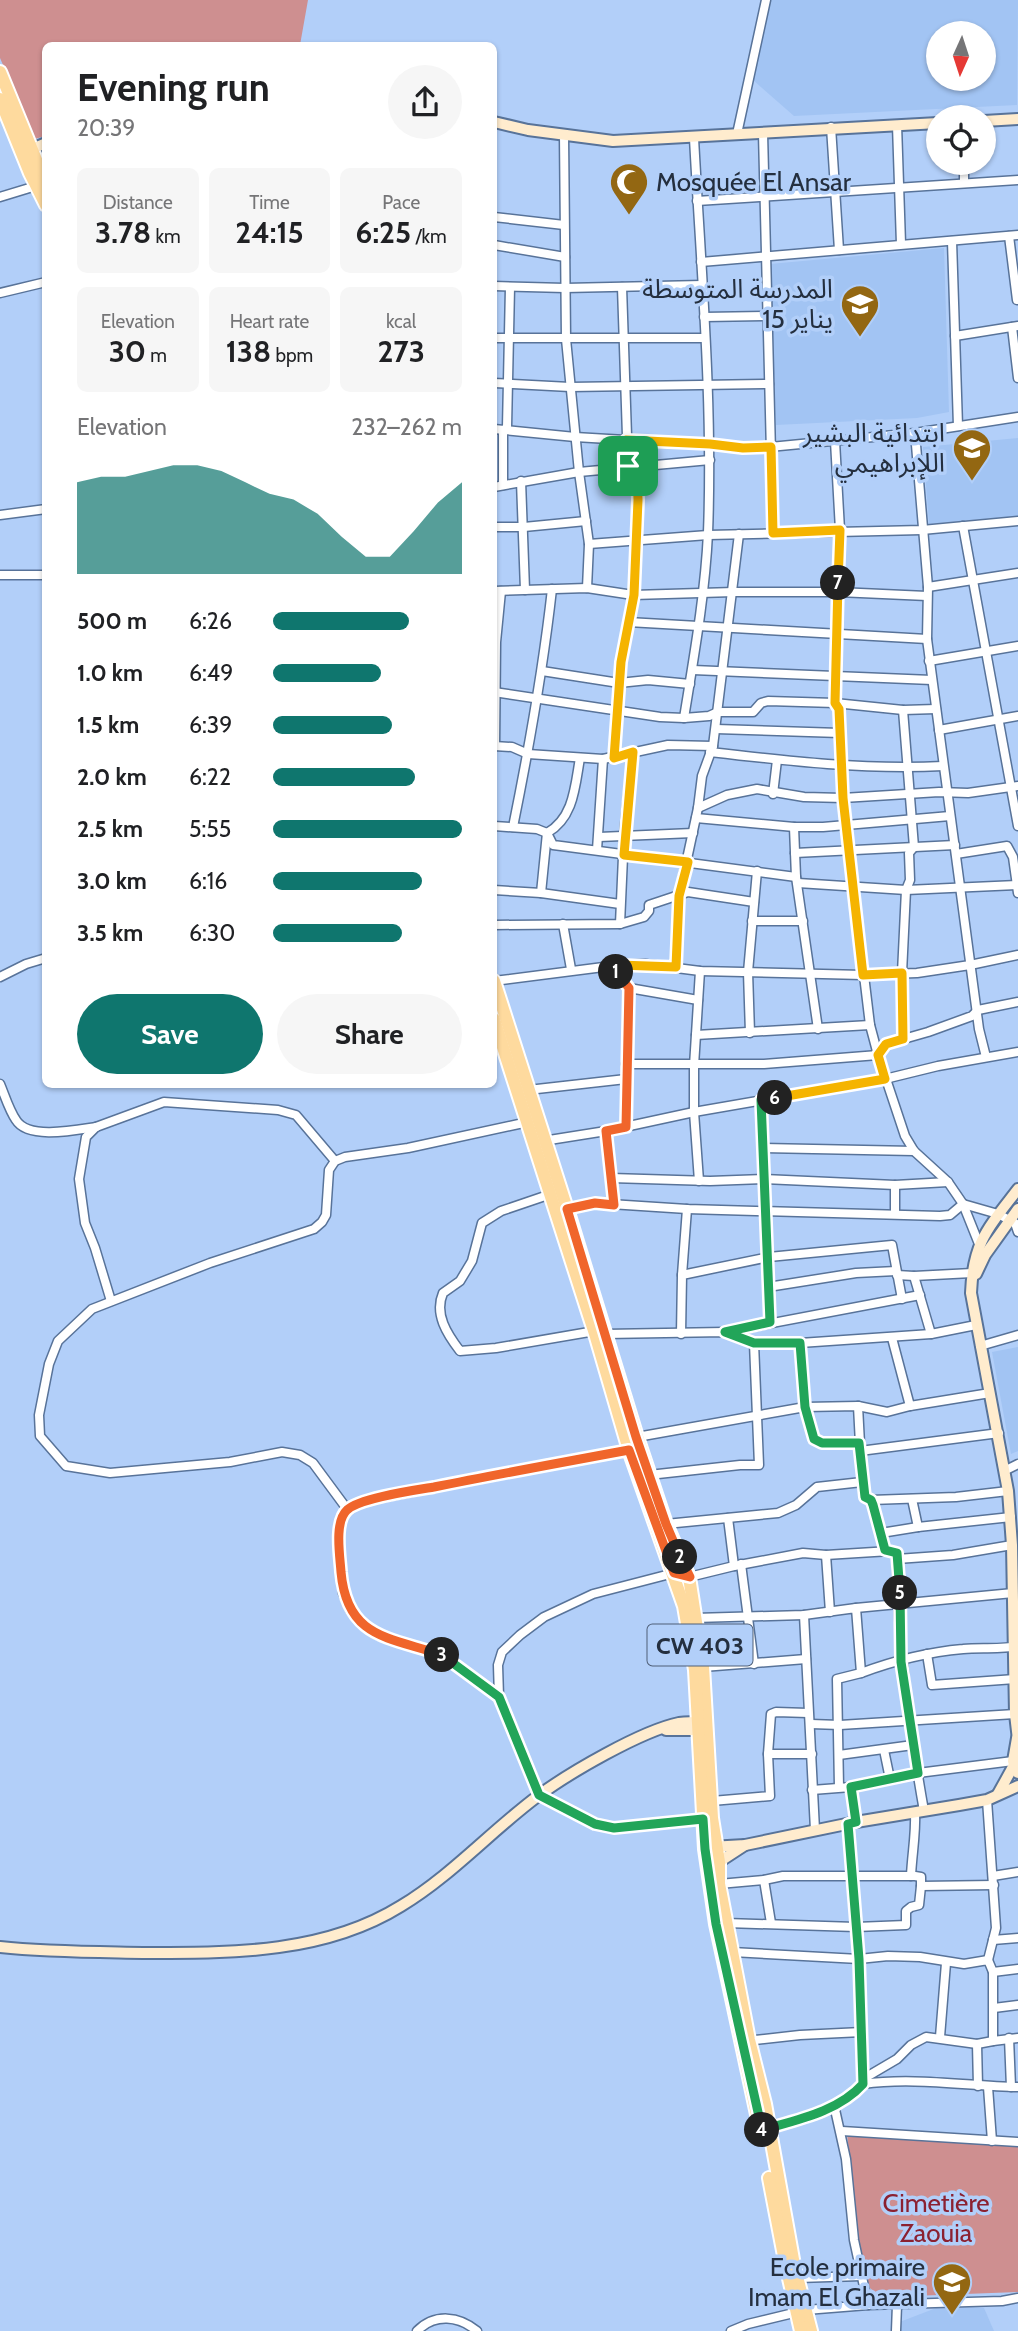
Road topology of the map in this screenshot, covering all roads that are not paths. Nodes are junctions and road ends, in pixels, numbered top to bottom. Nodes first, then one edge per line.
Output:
1 (766, 0) edge
2 (0, 72) edge
3 (0, 99) edge
4 (1018, 119) edge
5 (996, 120) edge
6 (497, 123) edge
7 (926, 124) edge
8 (897, 125) junction
9 (831, 127) junction
10 (763, 133) junction
11 (737, 134) junction
12 (564, 135) junction
13 (694, 138) junction
14 (42, 145) edge
15 (27, 150) junction
16 (964, 175) edge
17 (1018, 180) edge
18 (42, 182) edge
19 (964, 183) junction
20 (42, 184) edge
21 (900, 188) junction
22 (835, 193) junction
23 (0, 197) edge
24 (765, 197) junction
25 (697, 201) junction
26 (497, 217) edge
27 (564, 225) junction
28 (1013, 235) edge
29 (952, 241) junction
30 (901, 244) junction
31 (497, 246) edge
32 (839, 250) junction
33 (565, 257) junction
34 (766, 257) junction
35 (701, 262) junction
36 (42, 283) edge
37 (702, 285) junction
38 (497, 286) edge
39 (510, 286) junction
40 (622, 287) junction
41 (565, 288) junction
42 (0, 293) edge
43 (1018, 299) edge
44 (1018, 305) edge
45 (767, 316) junction
46 (704, 317) junction
47 (1015, 327) edge
48 (955, 336) junction
49 (497, 338) edge
50 (509, 338) junction
51 (705, 338) junction
52 (566, 339) junction
53 (623, 339) junction
54 (1018, 378) edge
55 (497, 383) edge
56 (508, 383) junction
57 (769, 384) junction
58 (708, 386) junction
59 (570, 387) junction
60 (625, 388) junction
61 (1018, 417) edge
62 (958, 426) junction
63 (497, 429) edge
64 (503, 430) junction
65 (915, 433) junction
66 (575, 437) junction
67 (626, 440) junction
68 (835, 441) junction
69 (710, 444) junction
70 (771, 447) junction
71 (710, 460) junction
72 (633, 466) junction
73 (579, 472) junction
74 (521, 481) junction
75 (503, 485) junction
76 (497, 486) edge
77 (42, 510) edge
78 (0, 515) edge
79 (586, 521) junction
80 (1018, 521) edge
81 (963, 526) junction
82 (497, 527) edge
83 (524, 527) junction
84 (840, 530) junction
85 (922, 530) junction
86 (773, 533) junction
87 (739, 534) junction
88 (708, 535) junction
89 (637, 541) junction
90 (589, 544) junction
91 (1018, 573) edge
92 (0, 575) edge
93 (42, 575) edge
94 (975, 581) junction
95 (587, 588) junction
96 (552, 589) junction
97 (525, 590) junction
98 (497, 591) edge
99 (734, 592) junction
100 (838, 592) junction
101 (928, 592) junction
102 (703, 593) junction
103 (634, 595) junction
104 (628, 622) junction
105 (701, 624) junction
106 (729, 626) junction
107 (836, 632) junction
108 (927, 639) junction
109 (1018, 646) edge
110 (987, 652) junction
111 (929, 661) junction
112 (693, 670) junction
113 (542, 671) junction
114 (722, 673) junction
115 (835, 677) junction
116 (932, 680) junction
117 (619, 683) junction
118 (690, 684) junction
119 (497, 692) edge
120 (539, 698) junction
121 (835, 703) junction
122 (936, 709) junction
123 (903, 710) junction
124 (617, 712) junction
125 (718, 712) junction
126 (1018, 716) edge
127 (684, 718) junction
128 (1000, 719) junction
129 (716, 729) junction
130 (939, 730) junction
131 (840, 733) junction
132 (497, 746) edge
133 (712, 749) junction
134 (633, 752) junction
135 (528, 754) junction
136 (580, 758) junction
137 (614, 758) junction
138 (603, 759) junction
139 (777, 761) junction
140 (841, 766) junction
141 (943, 766) junction
142 (909, 768) junction
143 (1015, 786) edge
144 (947, 793) junction
145 (773, 794) junction
146 (909, 794) junction
147 (843, 798) junction
148 (698, 808) junction
149 (950, 816) junction
150 (696, 818) junction
151 (912, 819) junction
152 (497, 826) edge
153 (847, 826) junction
154 (1018, 826) edge
155 (513, 827) junction
156 (794, 827) junction
157 (547, 833) junction
158 (693, 833) junction
159 (624, 834) junction
160 (599, 837) junction
161 (914, 847) junction
162 (597, 850) junction
163 (956, 850) junction
164 (849, 851) junction
165 (795, 853) junction
166 (624, 855) junction
167 (1015, 857) edge
168 (688, 862) junction
169 (757, 871) junction
170 (797, 880) junction
171 (853, 885) junction
172 (960, 889) junction
173 (1017, 889) edge
174 (497, 890) edge
175 (906, 890) junction
176 (541, 893) junction
177 (679, 896) junction
178 (754, 902) junction
179 (620, 904) junction
180 (752, 921) junction
181 (803, 921) junction
182 (564, 924) junction
183 (620, 924) junction
184 (497, 925) edge
185 (1018, 955) edge
186 (42, 959) edge
187 (970, 965) junction
188 (612, 967) junction
189 (676, 967) junction
190 (571, 970) junction
191 (700, 971) junction
192 (748, 972) junction
193 (808, 973) junction
194 (902, 973) junction
195 (863, 975) junction
196 (0, 977) edge
197 (497, 981) edge
198 (629, 988) junction
199 (497, 991) edge
200 (698, 1000) junction
201 (1018, 1002) edge
202 (978, 1010) junction
203 (870, 1025) junction
204 (497, 1028) edge
205 (818, 1029) junction
206 (750, 1033) junction
207 (696, 1035) junction
208 (903, 1039) junction
209 (1018, 1052) edge
210 (878, 1055) junction
211 (986, 1056) junction
212 (626, 1065) junction
213 (694, 1066) junction
214 (626, 1079) junction
215 (885, 1079) junction
216 (0, 1084) edge
217 (528, 1090) junction
218 (761, 1100) junction
219 (694, 1112) junction
220 (528, 1122) junction
221 (96, 1127) junction
222 (626, 1127) junction
223 (606, 1131) junction
224 (539, 1142) junction
225 (763, 1148) junction
226 (914, 1152) junction
227 (335, 1161) junction
228 (611, 1178) junction
229 (764, 1179) junction
230 (699, 1181) junction
231 (948, 1182) junction
232 (895, 1185) junction
233 (1018, 1189) edge
234 (551, 1194) junction
235 (963, 1204) junction
236 (614, 1205) junction
237 (567, 1209) junction
238 (687, 1209) junction
239 (1018, 1209) edge
240 (767, 1210) junction
241 (895, 1214) junction
242 (999, 1214) junction
243 (1015, 1225) edge
244 (979, 1244) junction
245 (769, 1257) junction
246 (897, 1273) junction
247 (972, 1273) junction
248 (682, 1275) junction
249 (914, 1276) junction
250 (768, 1287) junction
251 (971, 1293) junction
252 (920, 1295) junction
253 (902, 1299) junction
254 (111, 1301) junction
255 (770, 1322) junction
256 (976, 1325) junction
257 (725, 1332) junction
258 (600, 1333) junction
259 (681, 1334) junction
260 (931, 1334) junction
261 (1018, 1335) edge
262 (892, 1338) junction
263 (754, 1343) junction
264 (800, 1343) junction
265 (981, 1346) junction
266 (990, 1392) junction
267 (858, 1406) junction
268 (910, 1406) junction
269 (805, 1407) junction
270 (755, 1415) junction
271 (999, 1433) junction
272 (636, 1437) junction
273 (859, 1447) junction
274 (629, 1450) junction
275 (1018, 1464) edge
276 (1006, 1470) junction
277 (649, 1475) junction
278 (862, 1482) junction
279 (1008, 1491) junction
280 (912, 1499) junction
281 (871, 1500) junction
282 (347, 1509) junction
283 (1011, 1517) junction
284 (728, 1518) junction
285 (666, 1524) junction
286 (918, 1527) junction
287 (881, 1533) junction
288 (1012, 1545) junction
289 (885, 1550) junction
290 (825, 1555) junction
291 (898, 1559) junction
292 (737, 1565) junction
293 (674, 1573) junction
294 (690, 1577) junction
295 (1013, 1593) junction
296 (899, 1605) junction
297 (856, 1608) junction
298 (830, 1612) junction
299 (804, 1615) junction
300 (748, 1617) junction
301 (695, 1618) junction
302 (1016, 1646) edge
303 (927, 1654) junction
304 (806, 1659) junction
305 (901, 1662) junction
306 (754, 1664) junction
307 (704, 1667) junction
308 (861, 1673) junction
309 (1015, 1679) junction
310 (499, 1697) junction
311 (808, 1713) junction
312 (1015, 1714) junction
313 (908, 1720) junction
314 (811, 1724) junction
315 (840, 1725) junction
316 (702, 1726) junction
317 (1018, 1739) edge
318 (913, 1745) junction
319 (884, 1750) junction
320 (768, 1754) junction
321 (812, 1754) junction
322 (839, 1755) junction
323 (1015, 1767) edge
324 (918, 1773) junction
325 (890, 1779) junction
326 (1018, 1786) edge
327 (839, 1787) junction
328 (851, 1787) junction
329 (812, 1790) junction
330 (998, 1794) junction
331 (539, 1795) junction
332 (987, 1800) junction
333 (712, 1801) junction
334 (920, 1812) junction
335 (703, 1819) junction
336 (852, 1823) junction
337 (815, 1829) junction
338 (746, 1845) junction
339 (711, 1847) junction
340 (713, 1863) junction
341 (1018, 1872) edge
342 (911, 1876) junction
343 (853, 1877) junction
344 (764, 1880) junction
345 (994, 1880) junction
346 (719, 1884) junction
347 (921, 1886) junction
348 (726, 1923) junction
349 (771, 1923) junction
350 (856, 1927) junction
351 (1018, 1938) edge
352 (993, 1940) junction
353 (0, 1947) edge
354 (732, 1952) junction
355 (859, 1959) junction
356 (988, 1960) junction
357 (946, 1963) junction
358 (1018, 1969) edge
359 (993, 1972) junction
360 (1018, 2005) edge
361 (995, 2008) junction
362 (862, 2032) junction
363 (940, 2037) junction
364 (1014, 2038) edge
365 (745, 2041) junction
366 (993, 2041) junction
367 (977, 2043) junction
368 (863, 2082) junction
369 (978, 2086) junction
370 (988, 2087) junction
371 (1014, 2087) edge
372 (834, 2105) junction
373 (765, 2129) junction
374 (842, 2131) junction
375 (992, 2141) junction
376 (1018, 2142) edge
377 (860, 2276) junction
378 (798, 2278) junction
379 (1018, 2298) edge
380 (868, 2305) junction
381 (897, 2305) junction
382 (802, 2311) junction
383 (417, 2331) edge
384 (477, 2331) edge
385 (732, 2331) edge
386 (802, 2331) edge
387 (811, 2331) edge
388 (895, 2331) edge

1 - 11 street
2 - 15 main road
3 - 15 main road
4 - 5 street
6 - 12 street
7 - 8 street
8 - 9 street
8 - 21 street
9 - 10 street
9 - 22 street
10 - 11 street
10 - 24 street
11 - 13 street
12 - 13 street
12 - 27 street
13 - 25 street
14 - 15 street
15 - 18 main road
16 - 19 street
17 - 19 street
19 - 21 street
20 - 23 street
21 - 22 street
21 - 30 street
22 - 24 street
22 - 32 street
24 - 25 street
24 - 34 street
25 - 35 street
26 - 27 street
27 - 33 street
28 - 29 street
28 - 43 street
29 - 30 street
29 - 48 street
30 - 32 street
31 - 33 street
32 - 34 street
33 - 41 street
34 - 35 street
34 - 45 street
35 - 37 street
36 - 42 street
37 - 40 street
37 - 46 street
38 - 39 street
39 - 41 street
39 - 50 street
40 - 41 street
40 - 53 street
41 - 52 street
43 - 44 street
45 - 46 street
45 - 57 street
46 - 51 street
47 - 48 street
47 - 54 street
48 - 62 street
49 - 50 street
50 - 52 street
50 - 56 street
51 - 53 street
51 - 58 street
52 - 53 street
52 - 59 street
53 - 60 street
55 - 56 street
56 - 59 street
56 - 64 street
57 - 58 street
57 - 70 street
58 - 60 street
58 - 69 street
59 - 60 street
59 - 66 street
60 - 67 street
61 - 62 street
62 - 65 street
63 - 64 street
64 - 66 street
64 - 75 street
65 - 68 street
65 - 85 street
66 - 67 street
66 - 73 street
67 - 69 street
67 - 72 street
68 - 70 street
68 - 84 street
69 - 70 street
69 - 71 street
70 - 86 street
71 - 72 street
71 - 88 street
72 - 73 street
72 - 89 street
73 - 74 street
73 - 79 street
74 - 75 street
74 - 83 street
75 - 76 street
77 - 78 street
79 - 83 street
79 - 90 street
80 - 81 street
81 - 85 street
81 - 94 street
82 - 83 street
83 - 97 street
84 - 85 street
84 - 86 street
84 - 100 street
85 - 101 street
86 - 87 street
87 - 88 street
87 - 99 street
88 - 89 street
88 - 102 street
89 - 90 street
89 - 103 street
90 - 95 street
91 - 94 street
92 - 93 street
94 - 101 street
94 - 110 street
95 - 96 street
95 - 103 street
96 - 97 street
96 - 113 street
97 - 98 street
99 - 100 street
99 - 102 street
99 - 106 street
100 - 101 street
100 - 107 street
101 - 108 street
102 - 103 street
102 - 105 street
103 - 104 street
104 - 105 street
104 - 117 street
105 - 106 street
105 - 112 street
106 - 107 street
106 - 114 street
107 - 108 street
107 - 115 street
108 - 111 street
109 - 110 street
110 - 111 street
110 - 128 street
111 - 116 street
112 - 114 street
112 - 118 street
113 - 117 street
113 - 120 street
114 - 115 street
114 - 125 street
115 - 116 street
115 - 121 street
116 - 122 street
117 - 118 street
117 - 124 street
118 - 127 street
119 - 120 street
120 - 124 street
120 - 135 street
121 - 123 street
121 - 125 street
121 - 131 street
122 - 123 street
122 - 130 street
123 - 142 street
124 - 127 street
124 - 137 street
125 - 127 street
125 - 129 street
126 - 128 street
128 - 130 street
128 - 143 street
129 - 131 street
129 - 133 street
130 - 141 street
131 - 140 street
132 - 135 street
133 - 134 street
133 - 139 street
133 - 148 street
134 - 137 street
134 - 159 street
135 - 136 street
135 - 155 street
136 - 138 street
136 - 157 street
137 - 138 street
138 - 160 street
139 - 140 street
139 - 145 street
140 - 142 street
140 - 147 street
141 - 142 street
141 - 144 street
142 - 146 street
143 - 144 street
143 - 154 street
144 - 146 street
144 - 149 street
145 - 147 street
145 - 148 street
146 - 147 street
146 - 151 street
147 - 153 street
148 - 150 street
149 - 151 street
149 - 163 street
150 - 156 street
150 - 158 street
151 - 153 street
151 - 161 street
152 - 155 street
153 - 156 street
153 - 164 street
155 - 157 street
156 - 165 street
157 - 162 street
157 - 176 street
158 - 159 street
158 - 168 street
159 - 160 street
159 - 166 street
160 - 162 street
161 - 163 street
161 - 164 street
161 - 175 street
162 - 166 street
163 - 167 street
163 - 172 street
164 - 165 street
164 - 171 street
165 - 170 street
166 - 168 street
166 - 179 street
167 - 173 street
168 - 169 street
168 - 177 street
169 - 170 street
169 - 178 street
170 - 171 street
170 - 181 street
171 - 175 street
171 - 195 street
172 - 173 street
172 - 175 street
172 - 187 street
174 - 176 street
175 - 194 street
176 - 179 street
177 - 178 street
177 - 183 street
177 - 189 street
178 - 180 street
179 - 183 street
180 - 181 street
180 - 192 street
181 - 193 street
182 - 183 street
182 - 184 street
182 - 190 street
185 - 187 street
186 - 196 street
187 - 194 street
187 - 202 street
188 - 189 street
188 - 190 street
188 - 198 street
189 - 191 street
190 - 197 street
191 - 192 street
191 - 200 street
192 - 193 street
192 - 206 street
193 - 195 street
193 - 205 street
194 - 195 street
194 - 208 street
195 - 203 street
198 - 200 street
198 - 212 street
199 - 217 main road, CW 403
200 - 207 street
201 - 202 street
202 - 208 street
202 - 211 street
203 - 205 street
203 - 210 street
204 - 220 main road, CW 403
205 - 206 street
206 - 207 street
207 - 213 street
208 - 210 street
209 - 211 street
210 - 213 street
210 - 215 street
211 - 215 street
212 - 213 street
212 - 214 street
213 - 219 street
214 - 217 street
214 - 222 street
215 - 218 street
215 - 226 street
216 - 221 street
217 - 224 main road, CW 403
218 - 219 street
218 - 225 street
219 - 222 street
219 - 230 street
220 - 224 main road, CW 403
220 - 227 street
221 - 227 street
221 - 254 street
222 - 223 street
223 - 224 street
223 - 228 street
224 - 234 main road, CW 403
224 - 237 main road, CW 403
225 - 226 street
225 - 229 street
226 - 231 street
227 - 254 street
228 - 230 street
228 - 236 street
229 - 230 street
229 - 232 street
229 - 240 street
231 - 232 street
231 - 235 street
232 - 241 street
233 - 242 street
234 - 258 main road, CW 403
234 - 258 street
235 - 241 street
235 - 242 street
235 - 244 street
236 - 237 street
236 - 238 street
237 - 258 main road, CW 403
238 - 240 street
238 - 248 street
239 - 243 street
240 - 241 street
240 - 245 street
242 - 243 street
242 - 244 street
243 - 251 street
244 - 247 street
245 - 246 street
245 - 248 street
245 - 250 street
246 - 249 street
246 - 250 street
246 - 253 street
247 - 249 street
247 - 251 street
248 - 259 street
249 - 252 street
250 - 255 street
251 - 256 street
252 - 253 street
252 - 260 street
253 - 255 street
254 - 282 street
255 - 257 street
256 - 260 street
256 - 265 street
257 - 259 street
257 - 263 street
258 - 259 street
258 - 272 main road, CW 403
258 - 274 main road, CW 403
260 - 262 street
261 - 265 street
262 - 264 street
262 - 268 street
263 - 264 street
263 - 270 street
264 - 269 street
265 - 266 street
266 - 268 street
266 - 271 street
267 - 268 street
267 - 269 street
267 - 273 street
269 - 270 street
269 - 273 street
270 - 272 street
270 - 277 street
271 - 273 street
271 - 276 street
272 - 277 main road, CW 403
273 - 278 street
274 - 282 street
274 - 293 main road, CW 403
275 - 276 street
276 - 279 street
277 - 285 main road, CW 403
278 - 281 street
278 - 284 street
279 - 280 street
279 - 283 street
280 - 281 street
280 - 286 street
281 - 287 street
282 - 310 street
283 - 286 street
283 - 288 street
284 - 285 street
284 - 292 street
285 - 294 main road, CW 403
286 - 287 street
287 - 289 street
288 - 291 street
288 - 295 street
289 - 290 street
289 - 291 street
290 - 292 street
290 - 298 street
291 - 296 street
292 - 294 street
292 - 300 street
293 - 294 street
293 - 310 street
293 - 316 main road, CW 403
294 - 301 main road, CW 403
295 - 296 street
295 - 302 street
296 - 297 street
296 - 305 street
297 - 298 street
297 - 308 street
298 - 299 street
299 - 300 street
299 - 304 street
300 - 301 street
300 - 306 street
301 - 307 main road, CW 403
302 - 303 street
302 - 309 street
303 - 305 street
303 - 309 street
304 - 306 street
304 - 311 street
305 - 308 street
305 - 313 street
306 - 307 street
307 - 316 main road, CW 403
308 - 315 street
309 - 312 street
310 - 331 street
311 - 314 street
311 - 320 street
312 - 313 street
312 - 317 street
313 - 315 street
313 - 318 street
314 - 315 street
314 - 321 street
315 - 322 street
316 - 331 street
316 - 333 main road, CW 403
316 - 335 main road, CW 403
317 - 323 street
318 - 319 street
318 - 324 street
319 - 322 street
319 - 325 street
320 - 321 street
320 - 333 street
321 - 329 street
322 - 327 street
323 - 324 street
323 - 330 street
324 - 325 street
324 - 334 street
325 - 328 street
326 - 330 street
327 - 328 street
327 - 329 street
328 - 336 street
329 - 337 street
330 - 332 street
331 - 335 street
331 - 353 street
332 - 334 street
332 - 345 street
333 - 339 main road, CW 403
334 - 336 street
334 - 342 street
335 - 339 main road, CW 403
336 - 337 street
336 - 343 street
337 - 338 street
338 - 339 street
338 - 340 street
339 - 340 main road, CW 403
340 - 346 main road, CW 403
340 - 365 main road, CW 403
341 - 345 street
342 - 343 street
342 - 347 street
343 - 344 street
343 - 350 street
344 - 346 street
344 - 349 street
345 - 347 street
345 - 352 street
346 - 348 main road, CW 403
347 - 350 street
348 - 349 street
348 - 354 main road, CW 403
349 - 350 street
350 - 355 street
351 - 352 street
352 - 356 street
354 - 355 street
354 - 365 main road, CW 403
355 - 357 street
355 - 362 street
356 - 357 street
356 - 359 street
357 - 363 street
358 - 359 street
359 - 361 street
360 - 361 street
361 - 366 street
362 - 365 street
362 - 368 street
363 - 367 street
363 - 368 street
364 - 366 street
364 - 371 street
365 - 373 main road, CW 403
366 - 367 street
367 - 369 street
368 - 369 street
368 - 372 street
369 - 370 street
370 - 371 street
370 - 375 street
372 - 373 street
372 - 374 street
373 - 378 main road, CW 403
373 - 382 main road, CW 403
374 - 375 street
374 - 377 street
375 - 376 street
377 - 378 street
377 - 380 street
378 - 382 main road, CW 403
379 - 381 street
380 - 381 street
380 - 382 street
381 - 388 street
382 - 385 street
382 - 386 main road, CW 403
382 - 387 main road, CW 403
383 - 384 street

